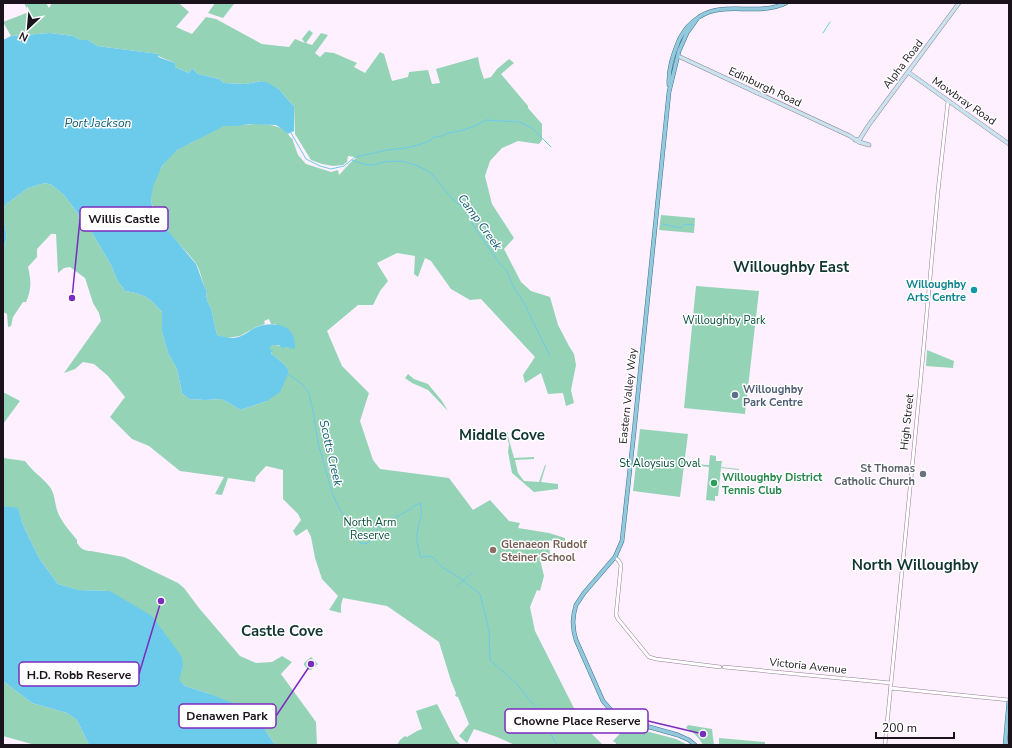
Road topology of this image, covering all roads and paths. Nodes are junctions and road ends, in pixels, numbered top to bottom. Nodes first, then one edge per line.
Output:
1 (786, 3) edge
2 (959, 3) edge
3 (697, 18) junction
4 (673, 54) junction
5 (678, 56) junction
6 (908, 72) junction
7 (670, 88) junction
8 (948, 101) junction
9 (862, 136) junction
10 (854, 138) junction
11 (1009, 144) edge
12 (615, 556) junction
13 (891, 683) junction
14 (890, 688) junction
15 (1009, 700) edge
16 (695, 745) edge
17 (885, 745) edge
18 (1005, 745) edge

1 - 3 main road, Eastern Valley Way
2 - 6 main road, Alpha Road
3 - 4 main road, Eastern Valley Way
3 - 5 main road, Eastern Valley Way
4 - 5 street, Edinburgh Road
4 - 7 main road, Eastern Valley Way
5 - 7 main road, Eastern Valley Way
5 - 10 main road, Edinburgh Road
6 - 8 main road, Mowbray Road
6 - 9 main road, Alpha Road
7 - 12 main road, Eastern Valley Way
8 - 11 main road, Mowbray Road
8 - 13 street, High Street
9 - 10 main road
9 - 10 main road, Alpha Road
9 - 10 main road, Edinburgh Road
12 - 13 street, Victoria Avenue
12 - 16 main road, Eastern Valley Way
13 - 14 street, High Street
14 - 15 street
14 - 17 street, High Street
15 - 18 main road

